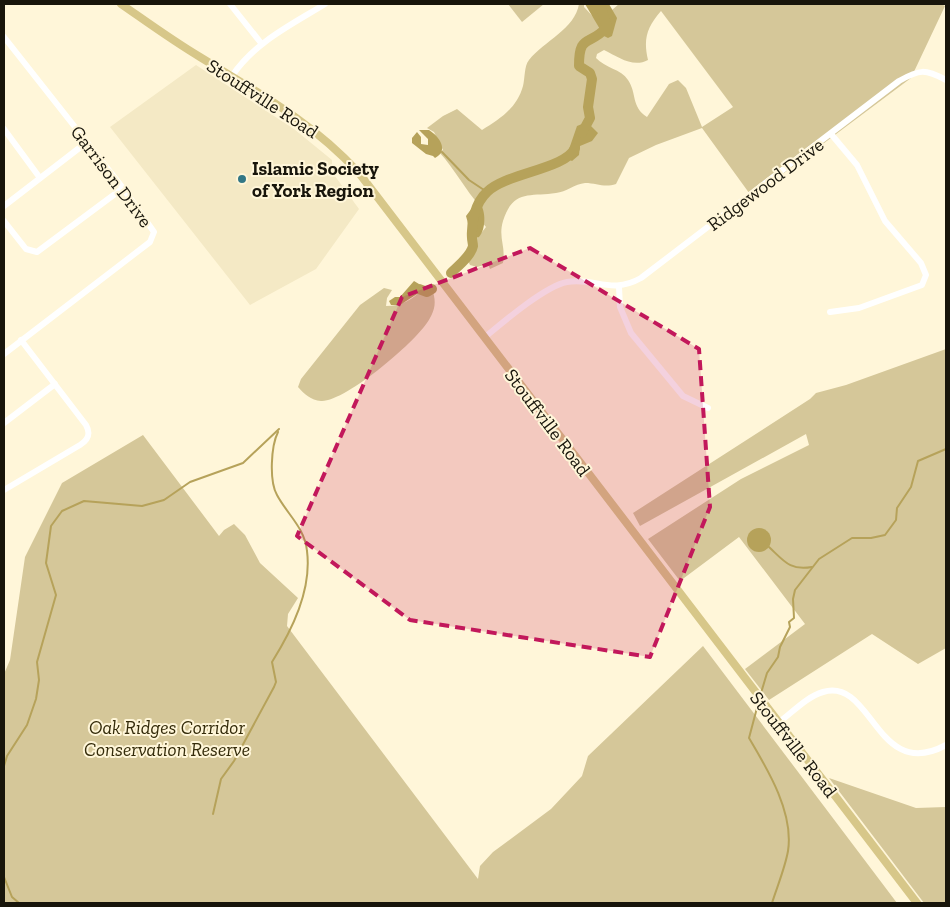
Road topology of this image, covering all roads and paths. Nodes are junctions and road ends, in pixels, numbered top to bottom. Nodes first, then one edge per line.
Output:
1 (121, 4) edge
2 (230, 4) edge
3 (325, 4) edge
4 (4, 37) edge
5 (261, 43) junction
6 (232, 76) junction
7 (946, 80) edge
8 (4, 129) edge
9 (832, 134) junction
10 (87, 142) junction
11 (40, 178) junction
12 (123, 188) junction
13 (4, 206) edge
14 (4, 221) edge
15 (619, 287) junction
16 (830, 312) dead end
17 (484, 338) junction
18 (21, 340) junction
19 (4, 354) edge
20 (55, 384) junction
21 (708, 408) dead end
22 (4, 423) edge
23 (4, 490) edge
24 (778, 723) junction
25 (946, 745) edge
26 (916, 903) edge

1 - 6 main road, Stouffville Road
2 - 5 street
3 - 5 street
4 - 10 street, Garrison Drive
5 - 6 street
6 - 17 main road, Stouffville Road
7 - 9 street
8 - 11 street
9 - 15 street, Ridgewood Drive
9 - 16 street, Ridgewood Drive
10 - 11 street
10 - 12 street, Garrison Drive
11 - 13 street
12 - 14 street
12 - 18 street, Garrison Drive
15 - 17 street
15 - 21 street
17 - 24 main road, Stouffville Road
18 - 19 street, Garrison Drive
18 - 20 street
20 - 22 street
20 - 23 street
24 - 25 street
24 - 26 main road, Stouffville Road

